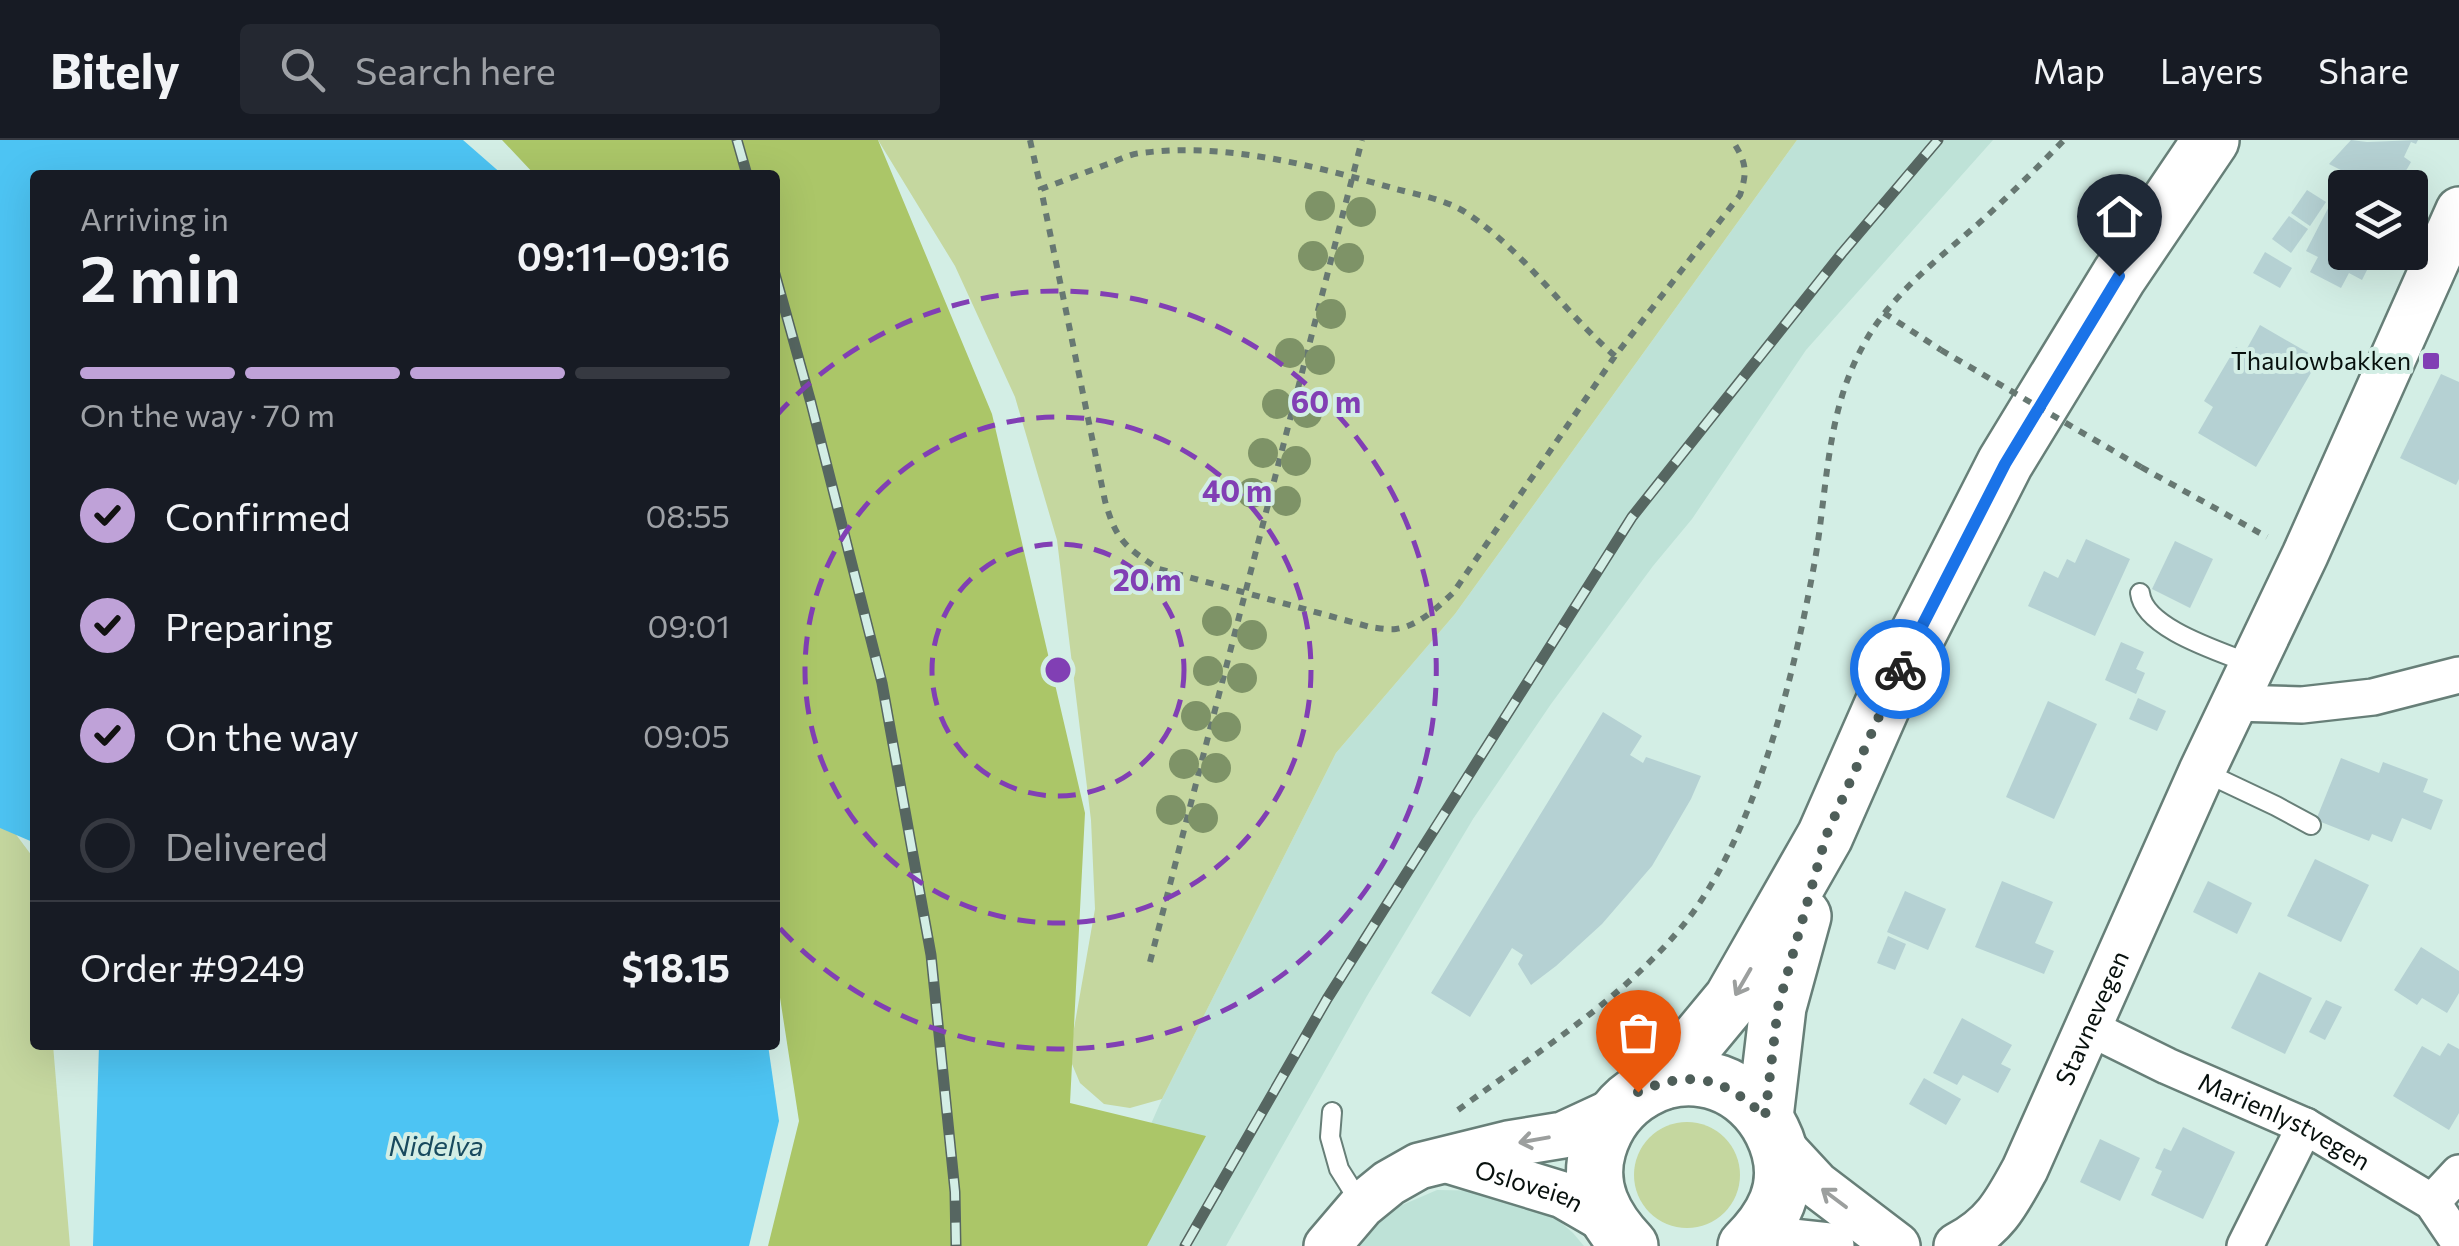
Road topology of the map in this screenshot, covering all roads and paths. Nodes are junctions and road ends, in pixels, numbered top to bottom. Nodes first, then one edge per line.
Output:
1 (1030, 140) edge
2 (1362, 140) edge
3 (1732, 140) edge
4 (2064, 140) edge
5 (2211, 140) edge
6 (1353, 177) junction
7 (1041, 189) junction
8 (2459, 210) edge
9 (1884, 313) junction
10 (1615, 356) junction
11 (2305, 555) junction
12 (2140, 593) dead end
13 (1244, 594) junction
14 (2459, 675) edge
15 (2243, 684) junction
16 (2202, 771) junction
17 (2311, 825) dead end
18 (1826, 836) junction
19 (1150, 962) dead end
20 (2088, 1028) junction
21 (1664, 1081) junction
22 (1617, 1110) junction
23 (1457, 1111) dead end
24 (1332, 1112) dead end
25 (2305, 1126) junction
26 (1771, 1130) junction
27 (1446, 1159) junction
28 (2459, 1173) edge
29 (2432, 1202) junction
30 (1362, 1204) junction
31 (1624, 1240) edge
32 (2459, 1242) edge
33 (1327, 1246) edge
34 (1746, 1246) edge
35 (1760, 1246) edge
36 (1831, 1246) edge
37 (1897, 1246) edge
38 (1957, 1246) edge
39 (2246, 1246) edge

1 - 7 path
2 - 6 path
3 - 10 path
4 - 9 path
5 - 18 highway
6 - 7 path
6 - 10 path
6 - 13 path
7 - 13 path
8 - 11 street, Stavnevegen
9 - 11 path, bridge
9 - 23 path
10 - 13 path
11 - 15 street, Stavnevegen
12 - 15 lane
13 - 19 path
14 - 15 street
15 - 16 street, Stavnevegen
16 - 17 lane
16 - 20 street, Stavnevegen
18 -> 21 highway
18 - 26 highway
20 - 25 street, Marienlystvegen
20 - 38 street, Stavnevegen
21 - 22 highway
21 - 26 highway
22 -> 27 street, Osloveien
22 - 31 highway
24 - 30 lane
25 - 29 street, Marienlystvegen
25 - 39 street
26 - 34 highway
37 -> 26 street
27 - 30 street, Osloveien
27 - 31 street, Osloveien
28 - 29 street
29 - 32 street, Marienlystvegen
30 - 33 street, Osloveien
35 - 36 street

